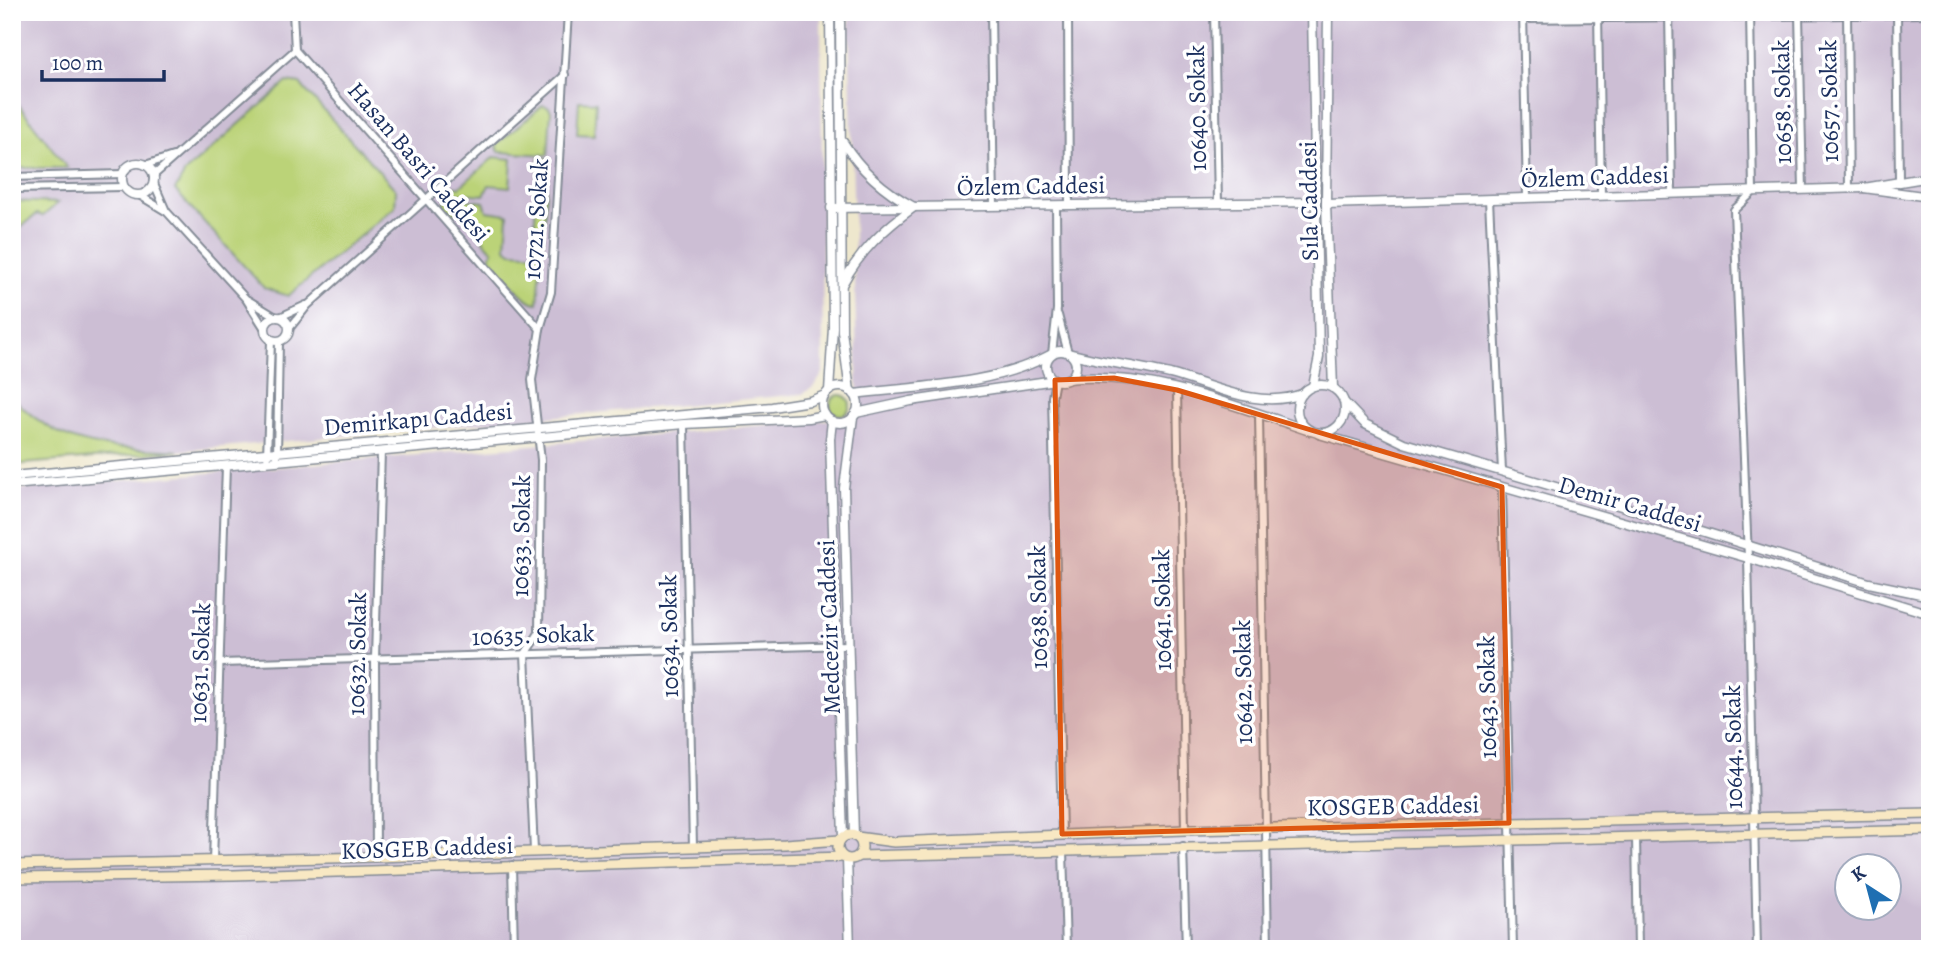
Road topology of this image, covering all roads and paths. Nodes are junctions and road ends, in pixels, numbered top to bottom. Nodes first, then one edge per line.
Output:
1 (293, 12) edge
2 (568, 12) edge
3 (830, 12) edge
4 (840, 12) edge
5 (990, 12) edge
6 (1068, 12) edge
7 (1214, 12) edge
8 (1312, 12) edge
9 (1328, 12) edge
10 (1897, 13) edge
11 (1750, 14) edge
12 (1799, 14) edge
13 (1847, 14) edge
14 (1930, 14) edge
15 (1598, 15) edge
16 (1669, 15) edge
17 (1523, 16) edge
18 (295, 50) junction
19 (565, 75) junction
20 (841, 139) junction
21 (175, 156) junction
22 (145, 165) junction
23 (123, 174) junction
24 (12, 177) edge
25 (1930, 177) edge
26 (153, 178) junction
27 (1899, 181) junction
28 (124, 187) junction
29 (1864, 188) junction
30 (12, 189) edge
31 (1849, 189) junction
32 (1803, 190) junction
33 (1753, 192) junction
34 (1672, 194) junction
35 (139, 195) junction
36 (1601, 196) junction
37 (1930, 197) edge
38 (425, 198) junction
39 (1527, 198) junction
40 (1489, 199) junction
41 (1316, 202) junction
42 (1218, 203) junction
43 (1326, 204) junction
44 (994, 205) junction
45 (1056, 205) junction
46 (1069, 205) junction
47 (841, 207) junction
48 (914, 207) junction
49 (831, 208) junction
50 (167, 212) junction
51 (842, 286) junction
52 (246, 299) junction
53 (308, 304) junction
54 (1057, 309) junction
55 (278, 317) junction
56 (265, 329) junction
57 (289, 329) junction
58 (540, 329) junction
59 (275, 340) junction
60 (1052, 354) junction
61 (1068, 354) junction
62 (1067, 379) junction
63 (1055, 380) junction
64 (1313, 386) junction
65 (1333, 388) junction
66 (1177, 390) junction
67 (852, 392) junction
68 (827, 393) junction
69 (1302, 394) junction
70 (1345, 403) junction
71 (1258, 414) junction
72 (855, 415) junction
73 (828, 418) junction
74 (684, 424) junction
75 (536, 427) junction
76 (1310, 431) junction
77 (1320, 433) junction
78 (538, 437) junction
79 (381, 451) junction
80 (272, 452) junction
81 (272, 462) junction
82 (226, 466) junction
83 (1502, 471) junction
84 (12, 476) edge
85 (12, 485) edge
86 (1502, 487) junction
87 (1747, 545) junction
88 (1748, 558) junction
89 (1928, 595) edge
90 (1930, 614) edge
91 (837, 645) junction
92 (848, 645) junction
93 (689, 650) junction
94 (525, 654) junction
95 (375, 659) junction
96 (220, 663) junction
97 (1930, 814) edge
98 (1754, 819) junction
99 (1509, 823) junction
100 (1264, 828) junction
101 (1185, 830) junction
102 (1930, 830) edge
103 (1062, 834) junction
104 (1754, 835) junction
105 (855, 836) junction
106 (1636, 837) junction
107 (842, 839) junction
108 (1509, 839) junction
109 (1265, 845) junction
110 (1183, 846) junction
111 (693, 847) junction
112 (534, 851) junction
113 (1063, 851) junction
114 (859, 856) junction
115 (376, 857) junction
116 (845, 858) junction
117 (212, 861) junction
118 (12, 865) edge
119 (512, 865) junction
120 (12, 878) edge
121 (514, 949) edge
122 (850, 949) edge
123 (1066, 949) edge
124 (1186, 949) edge
125 (1268, 949) edge
126 (1513, 949) edge
127 (1638, 949) edge
128 (1757, 949) edge

1 - 18 street
2 - 19 street, 10721. Sokak
3 - 49 street
4 - 20 street
5 - 44 street
6 - 46 street
7 - 42 street, 10640. Sokak
8 - 41 street
9 - 43 street, Sıla Caddesi
10 - 13 street
10 - 14 street
10 - 27 street
11 - 12 street
11 - 16 street
11 - 33 street
12 - 13 street
12 - 32 street, 10658. Sokak
13 - 31 street, 10657. Sokak
15 - 16 street
15 - 17 street
15 - 36 street
16 - 34 street
17 - 39 street
18 - 21 street
18 - 38 street, Hasan Basri Caddesi
19 - 38 street
19 - 58 street, 10721. Sokak
20 - 47 street
20 - 48 street
21 - 22 street
21 - 26 street
22 - 23 street
22 - 26 street
23 - 24 street
23 - 28 street
25 - 27 street, Özlem Caddesi
26 - 35 street
26 - 50 street
27 - 29 street, Özlem Caddesi
28 - 30 street
28 - 35 street
29 - 31 street, Özlem Caddesi
29 - 37 street, Özlem Caddesi
31 - 32 street, Özlem Caddesi
32 - 33 street, Özlem Caddesi
33 - 34 street, Özlem Caddesi
33 - 87 street, 10644. Sokak
34 - 36 street, Özlem Caddesi
35 - 50 street
36 - 39 street, Özlem Caddesi
38 - 53 street
38 - 58 street, Hasan Basri Caddesi
39 - 40 street, Özlem Caddesi
40 - 43 street, Özlem Caddesi
40 - 83 street
41 - 42 street, Özlem Caddesi
41 - 64 street
42 - 46 street, Özlem Caddesi
43 - 65 street, Sıla Caddesi
44 - 45 street, Özlem Caddesi
44 - 48 street, Özlem Caddesi
45 - 46 street, Özlem Caddesi
45 - 54 street
47 - 48 street, Özlem Caddesi
47 - 49 street, Özlem Caddesi
47 - 51 street
48 - 51 street
49 - 68 street
50 - 52 street
51 - 67 street
52 - 55 street
52 - 56 street
53 - 55 street
53 - 57 street
54 - 60 street
54 - 61 street
55 - 56 street
55 - 57 street
56 - 59 street
57 - 59 street
58 - 75 street, 10721. Sokak
59 - 80 street
60 - 61 street
60 - 63 street
60 - 67 street
61 - 62 street
61 - 69 street
62 - 63 street
62 - 66 street
63 - 72 street
63 - 103 street, 10638. Sokak
64 - 65 street
64 - 69 street
65 - 70 street
66 - 71 street
66 - 101 street, 10641. Sokak
67 - 68 street
67 - 72 street
68 - 73 street
68 - 75 street, Demirkapı Caddesi
69 - 76 street
70 - 77 street
70 - 83 street, Demir Caddesi
71 - 76 street
71 - 100 street, 10642. Sokak
72 - 73 street
72 - 92 street, Medcezir Caddesi
73 - 74 street, Demirkapı Caddesi
73 - 91 street, Medcezir Caddesi
74 - 78 street, Demirkapı Caddesi
74 - 93 street, 10634. Sokak
75 - 78 street, 10633. Sokak
75 - 80 street, Demirkapı Caddesi
76 - 77 street
77 - 86 street, Demir Caddesi
78 - 79 street, Demirkapı Caddesi
78 - 94 street, 10633. Sokak
79 - 81 street, Demirkapı Caddesi
79 - 95 street, 10632. Sokak
80 - 81 street
80 - 84 street, Demirkapı Caddesi
81 - 82 street, Demirkapı Caddesi
82 - 85 street, Demirkapı Caddesi
82 - 96 street, 10631. Sokak
83 - 87 street, Demir Caddesi
86 - 88 street, Demir Caddesi
86 - 99 street, 10643. Sokak
87 - 88 street, 10644. Sokak
87 - 89 street, Demir Caddesi
88 - 90 street, Demir Caddesi
88 - 98 street, 10644. Sokak
91 - 92 street, 10635. Sokak
91 - 93 street, 10635. Sokak
91 - 107 street, Medcezir Caddesi
92 - 105 street, Medcezir Caddesi
93 - 94 street, 10635. Sokak
93 - 111 street, 10634. Sokak
94 - 95 street, 10635. Sokak
94 - 112 street, 10633. Sokak
95 - 96 street, 10635. Sokak
95 - 115 street, 10632. Sokak
96 - 117 street, 10631. Sokak
97 - 98 main road, KOSGEB Caddesi
98 - 99 main road, KOSGEB Caddesi
98 - 104 street, 10644. Sokak
99 - 100 main road, KOSGEB Caddesi
99 - 108 street, 10643. Sokak
100 - 101 main road, KOSGEB Caddesi
100 - 109 street, 10642. Sokak
101 - 103 main road, KOSGEB Caddesi
102 - 104 main road, KOSGEB Caddesi
103 - 105 main road, KOSGEB Caddesi
104 - 106 main road, KOSGEB Caddesi
104 - 128 street, 10644. Sokak
105 - 107 main road
105 - 114 main road
106 - 108 main road, KOSGEB Caddesi
106 - 127 street
107 - 111 main road, KOSGEB Caddesi
107 - 116 main road
108 - 109 main road, KOSGEB Caddesi
108 - 126 street, 10643. Sokak
109 - 110 main road, KOSGEB Caddesi
109 - 125 street, 10642. Sokak
110 - 113 main road, KOSGEB Caddesi
110 - 124 street
111 - 112 main road, KOSGEB Caddesi
112 - 115 main road, KOSGEB Caddesi
113 - 114 main road, KOSGEB Caddesi
113 - 123 street
114 - 116 main road
115 - 117 main road, KOSGEB Caddesi
116 - 119 main road, KOSGEB Caddesi
116 - 122 street
117 - 118 main road, KOSGEB Caddesi
119 - 120 main road, KOSGEB Caddesi
119 - 121 street

